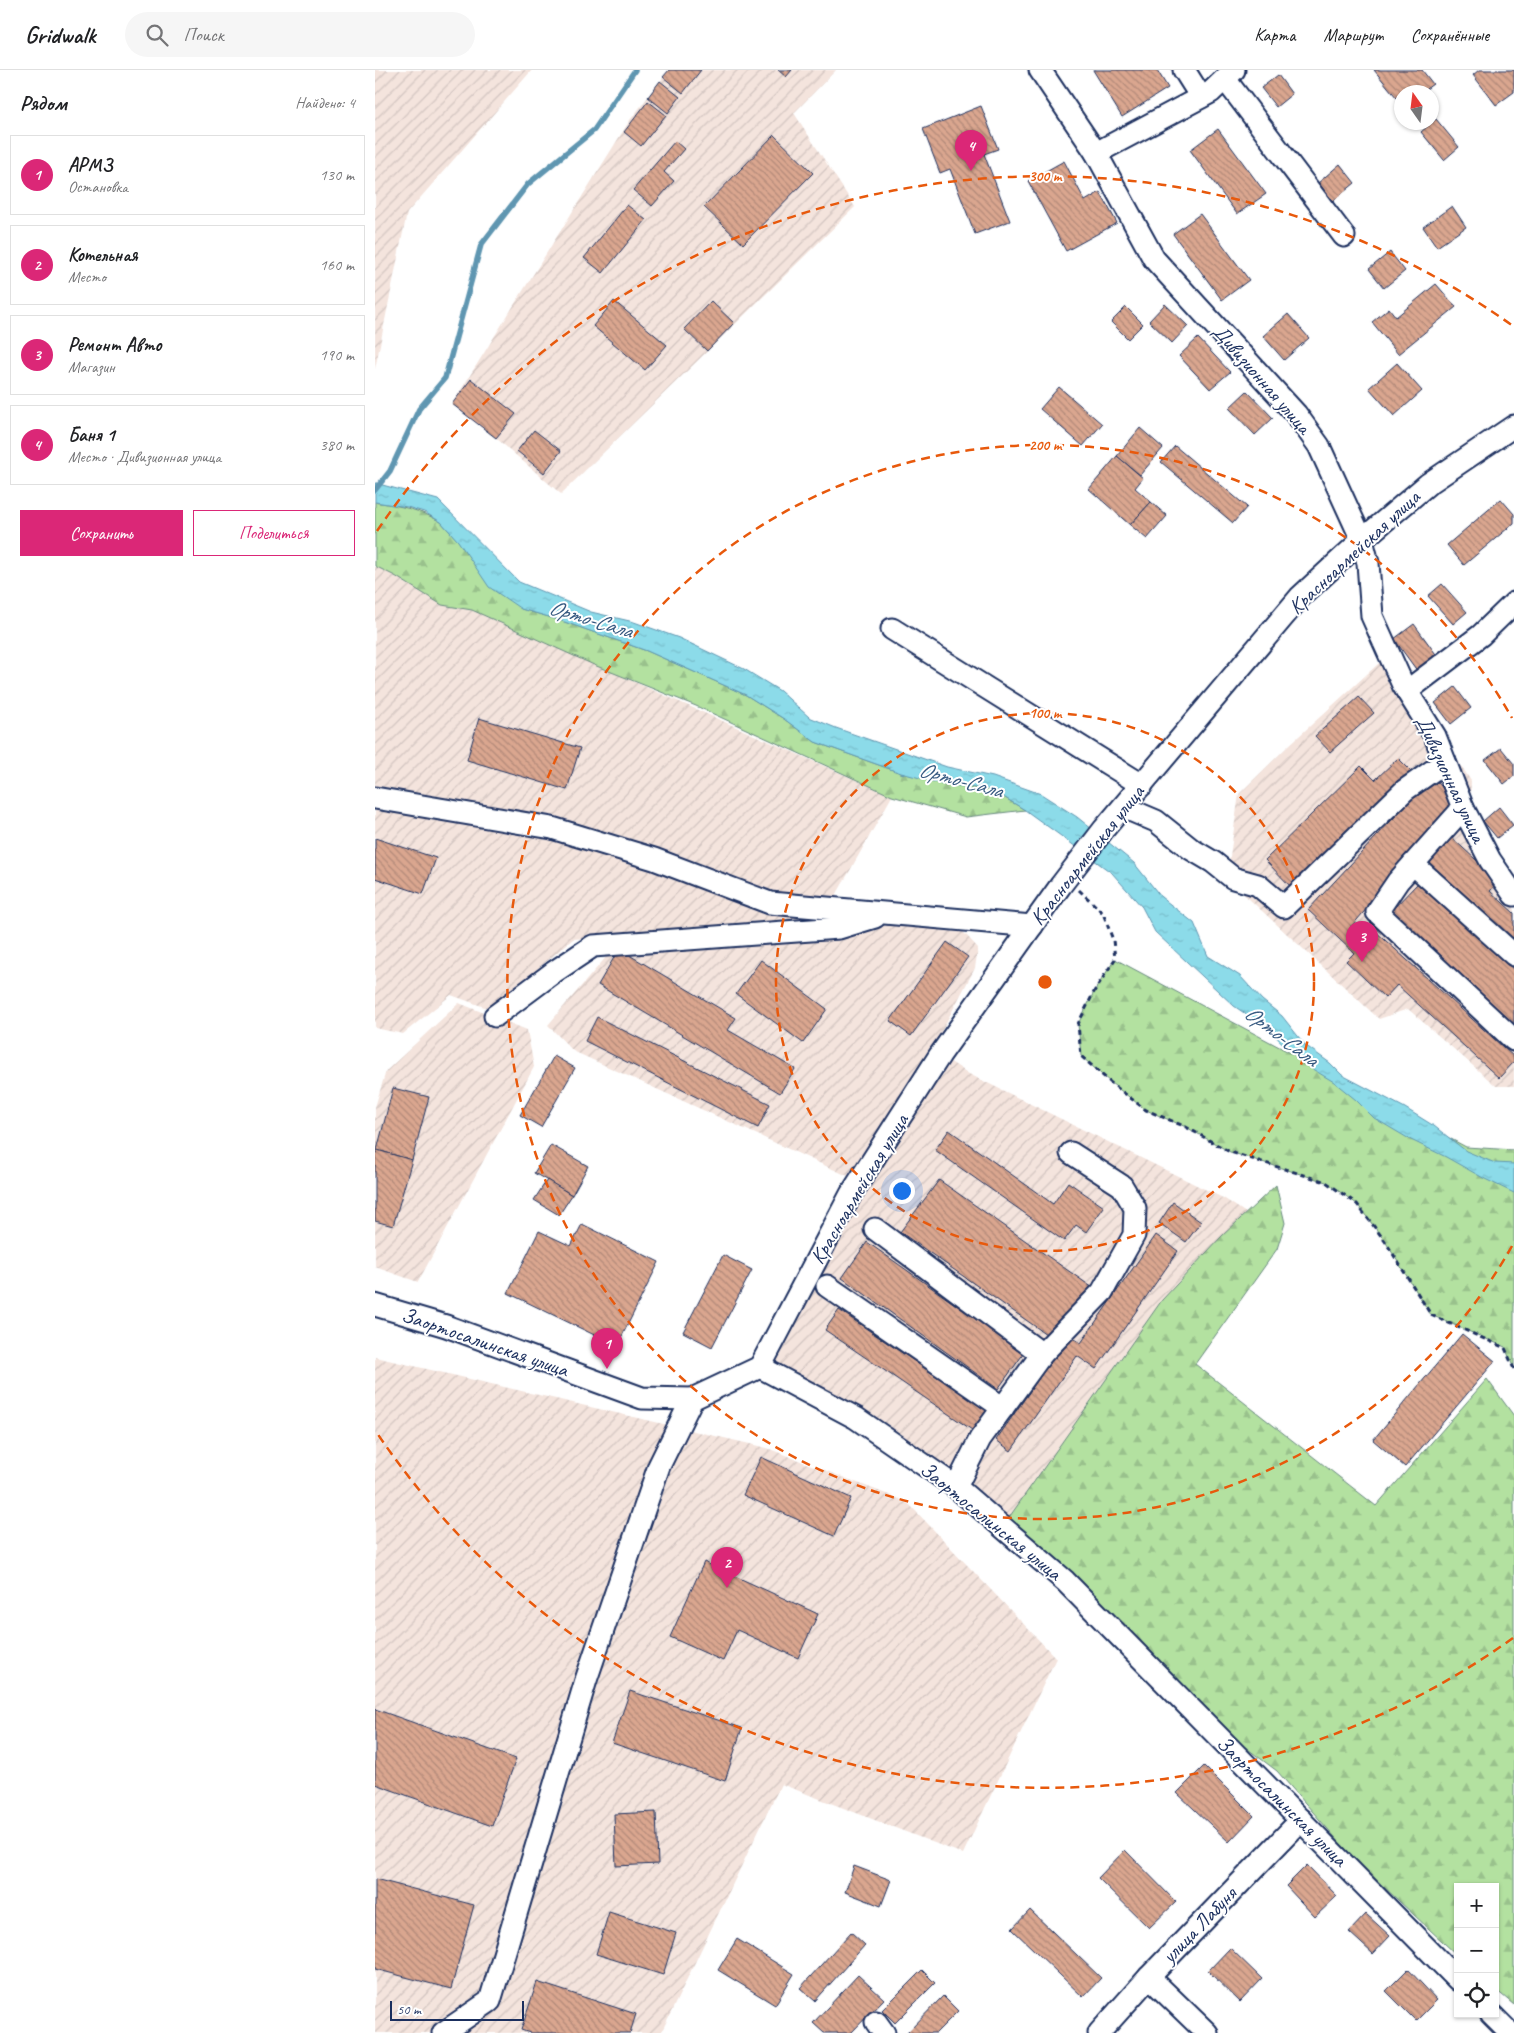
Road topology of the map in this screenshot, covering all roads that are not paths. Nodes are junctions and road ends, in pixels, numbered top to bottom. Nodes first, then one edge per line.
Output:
1 (1039, 70) edge
2 (1184, 70) edge
3 (1230, 74) edge
4 (1201, 97) junction
5 (1096, 153) junction
6 (1344, 236) dead end
7 (1514, 426) edge
8 (1363, 540) junction
9 (1514, 603) edge
10 (892, 628) dead end
11 (1407, 691) junction
12 (1445, 762) junction
13 (1142, 785) junction
14 (375, 798) edge
15 (1123, 807) junction
16 (1463, 808) junction
17 (1413, 864) junction
18 (1513, 891) edge
19 (886, 914) junction
20 (1031, 926) junction
21 (1514, 955) edge
22 (495, 1016) dead end
23 (1514, 1040) edge
24 (1071, 1153) dead end
25 (875, 1230) dead end
26 (827, 1286) dead end
27 (375, 1305) edge
28 (1042, 1354) junction
29 (760, 1367) junction
30 (692, 1399) junction
31 (1003, 1408) junction
32 (956, 1487) junction
33 (1301, 1820) junction
34 (1454, 1976) edge
35 (1149, 1977) junction
36 (1495, 2018) edge
37 (443, 2033) edge
38 (1099, 2033) edge
39 (1207, 2033) edge
40 (1510, 2033) edge

1 - 5 street, Дивизионная улица
2 - 4 street
3 - 4 street
3 - 6 street
4 - 5 street
5 - 8 street, Дивизионная улица
7 - 8 street, Красноармейская улица
8 - 11 street, Дивизионная улица
8 - 13 street, Красноармейская улица
9 - 11 street
10 - 13 street
11 - 12 street, Дивизионная улица
12 - 15 street
12 - 16 street, Дивизионная улица
13 - 15 street, Красноармейская улица
14 - 19 street
15 - 20 street, Красноармейская улица
16 - 17 street
16 - 18 street, Дивизионная улица
17 - 21 street
17 - 23 street
19 - 20 street
19 - 22 street
20 - 29 street, Красноармейская улица
24 - 28 street
25 - 28 street
26 - 31 street
27 - 30 street, Заортосалинская улица
28 - 31 street
29 - 30 street, Заортосалинская улица
29 - 32 street, Заортосалинская улица
30 - 37 street
31 - 32 street
32 - 33 street, Заортосалинская улица
33 - 34 street, Заортосалинская улица
33 - 35 street, улица Лабуня
35 - 38 street, улица Лабуня
35 - 39 street
36 - 40 street

